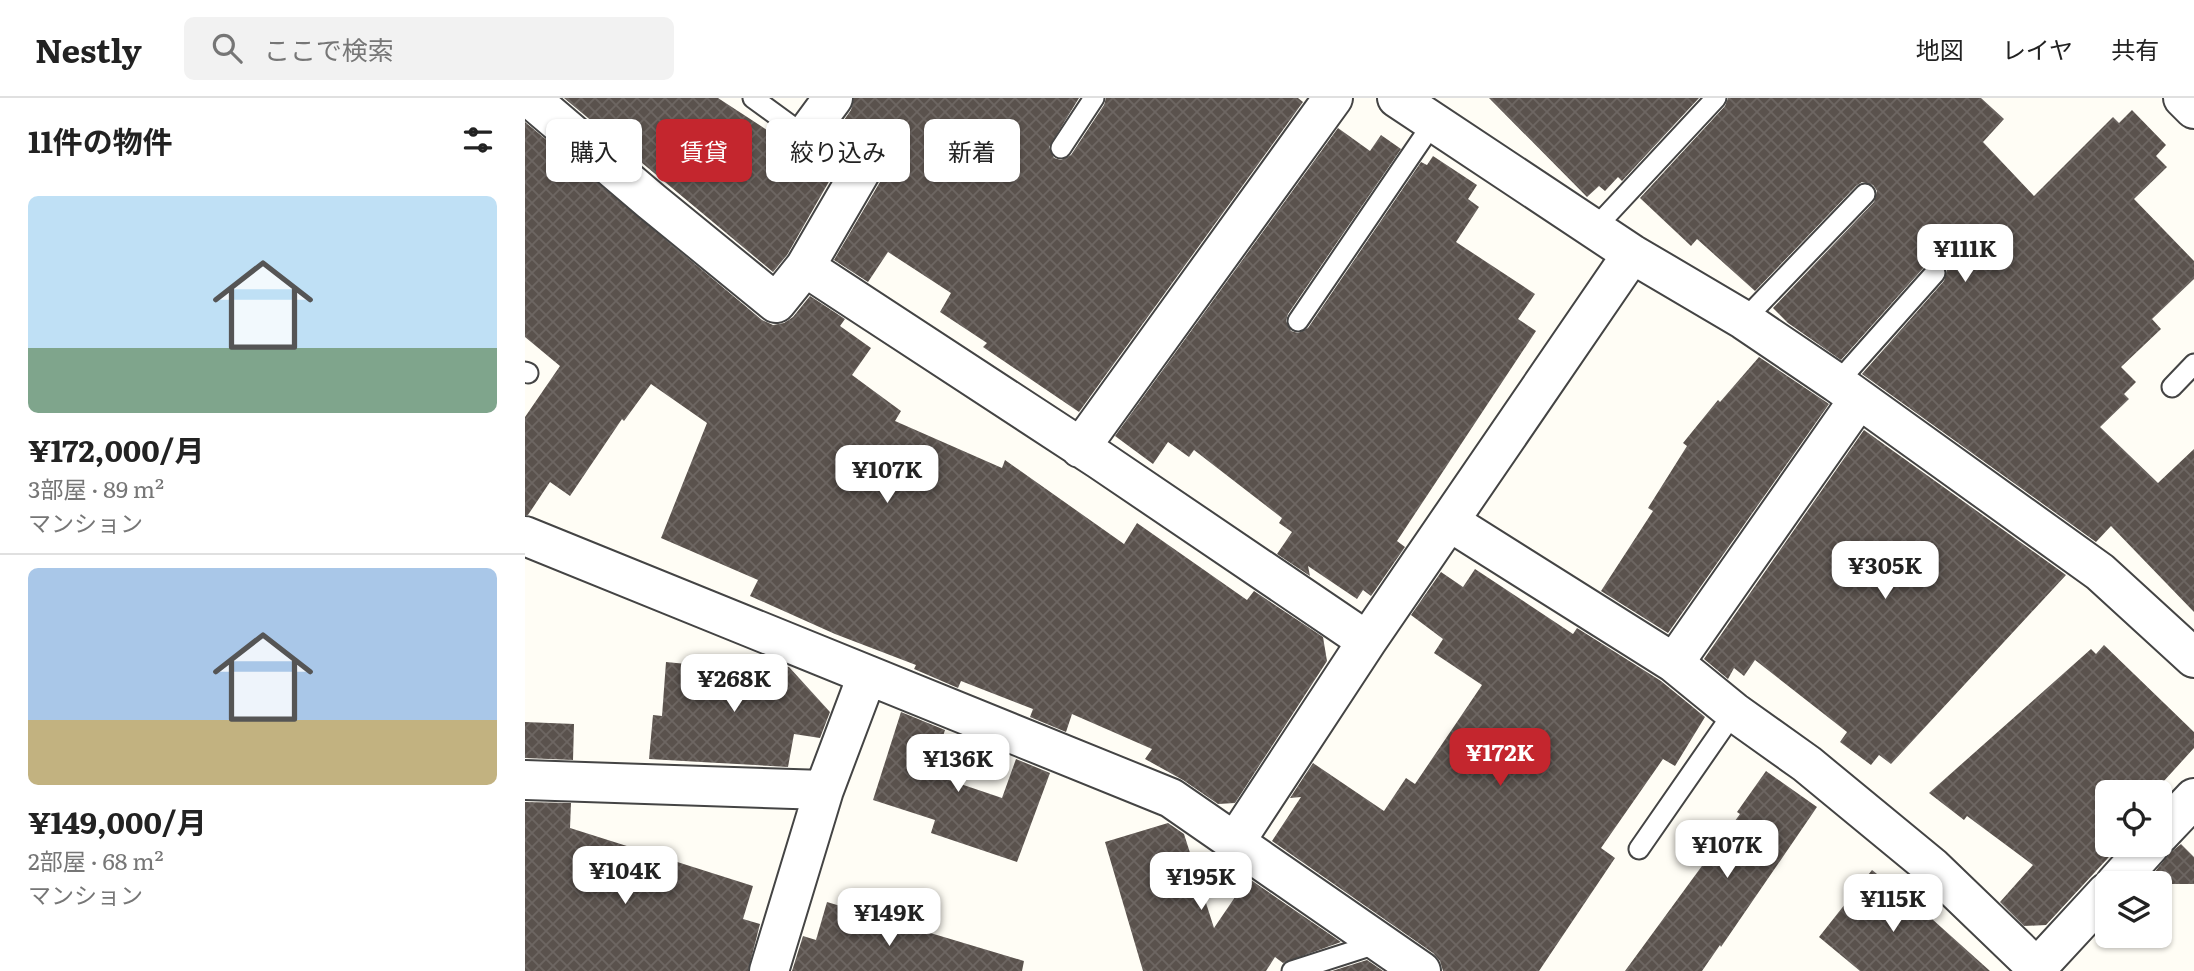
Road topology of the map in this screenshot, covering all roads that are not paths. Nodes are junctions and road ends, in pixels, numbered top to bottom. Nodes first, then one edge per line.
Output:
1 (530, 98) edge
2 (753, 98) edge
3 (833, 98) edge
4 (1094, 98) edge
5 (1333, 98) edge
6 (1716, 98) edge
7 (2183, 98) edge
8 (1423, 108) edge
9 (2194, 109) edge
10 (782, 119) edge
11 (818, 119) edge
12 (1061, 148) dead end
13 (855, 182) edge
14 (1865, 194) dead end
15 (1594, 229) junction
16 (1632, 254) junction
17 (805, 267) junction
18 (1935, 273) dead end
19 (1299, 320) dead end
20 (1744, 320) junction
21 (2194, 365) edge
22 (2172, 387) dead end
23 (1848, 391) junction
24 (1080, 448) junction
25 (1450, 522) junction
26 (525, 536) edge
27 (1367, 641) junction
28 (2194, 658) edge
29 (1674, 663) junction
30 (867, 676) junction
31 (1734, 712) junction
32 (525, 780) edge
33 (824, 790) junction
34 (2194, 798) edge
35 (2172, 821) edge
36 (1234, 842) junction
37 (1639, 849) dead end
38 (2139, 857) edge
39 (2127, 871) edge
40 (2095, 905) edge
41 (1379, 943) junction
42 (2037, 970) edge
43 (769, 971) edge
44 (1292, 971) edge
45 (1421, 971) edge

1 - 17 street
2 - 10 lane
3 - 11 street
4 - 12 lane
5 - 24 street
6 - 15 lane
7 - 9 street
8 - 15 street
8 - 19 lane
13 - 17 street
14 - 20 lane
15 - 16 street
16 - 20 street
16 - 25 street
17 - 24 street
18 - 23 lane
20 - 23 street
21 - 22 lane
23 - 28 street
23 - 29 street
24 - 27 street
25 - 27 street
25 - 29 street
26 - 30 street
27 - 36 street
29 - 31 street
30 - 33 street
30 - 36 street
31 - 37 lane
31 - 42 street
32 - 33 street
33 - 43 street
34 - 35 street
36 - 41 street
38 - 39 street
40 - 42 street
41 - 44 lane
41 - 45 street

